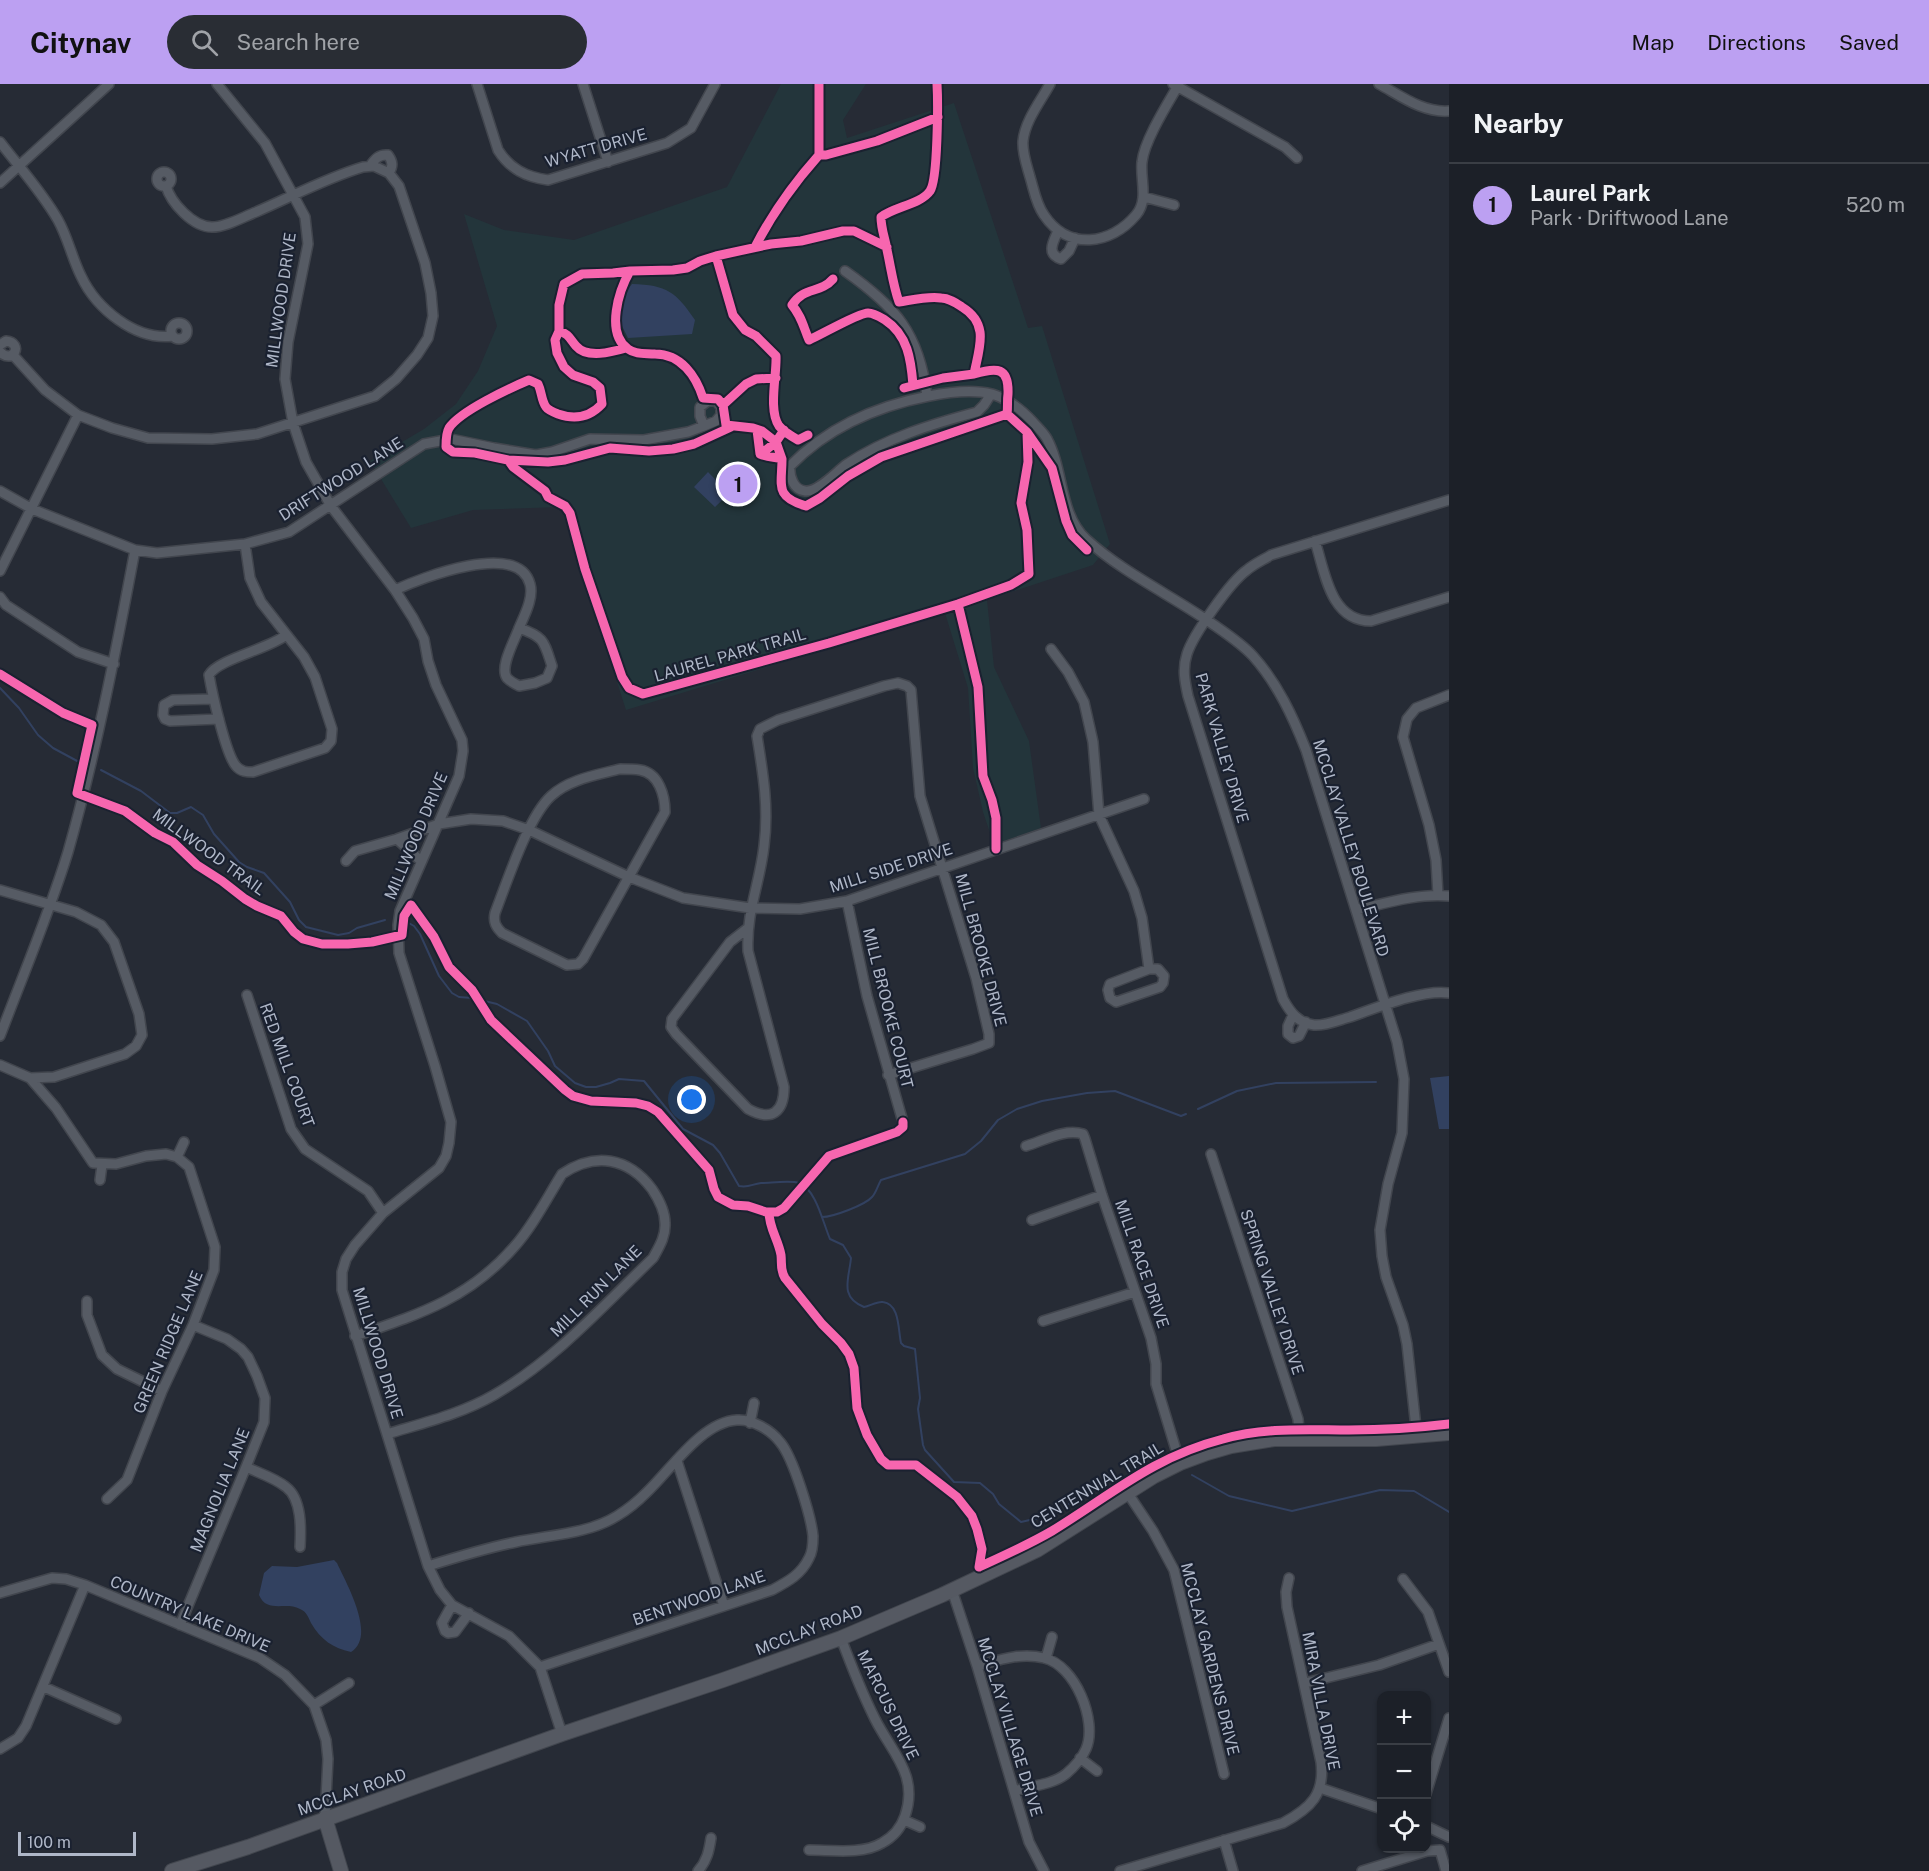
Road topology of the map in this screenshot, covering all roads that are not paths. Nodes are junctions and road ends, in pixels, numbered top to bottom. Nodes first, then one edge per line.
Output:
1 (91, 84) edge
2 (109, 84) edge
3 (216, 84) edge
4 (477, 84) edge
5 (583, 84) edge
6 (715, 84) edge
7 (1050, 84) edge
8 (1379, 84) edge
9 (1177, 85) edge
10 (99, 93) junction
11 (1449, 111) edge
12 (0, 142) edge
13 (1297, 158) dead end
14 (608, 162) junction
15 (19, 166) junction
16 (370, 166) junction
17 (390, 173) junction
18 (0, 183) edge
19 (166, 186) dead end
20 (294, 195) junction
21 (1144, 197) junction
22 (1174, 205) dead end
23 (1058, 231) junction
24 (1075, 238) junction
25 (845, 271) dead end
26 (173, 336) dead end
27 (0, 345) edge
28 (0, 352) edge
29 (13, 355) junction
30 (991, 394) junction
31 (927, 396) junction
32 (78, 415) junction
33 (293, 423) junction
34 (704, 426) dead end
35 (0, 491) edge
36 (1449, 500) edge
37 (331, 506) junction
38 (32, 509) junction
39 (1315, 541) junction
40 (245, 544) junction
41 (135, 550) junction
42 (0, 571) edge
43 (394, 590) junction
44 (0, 597) edge
45 (1449, 597) edge
46 (1206, 620) junction
47 (519, 628) junction
48 (286, 635) junction
49 (1051, 649) dead end
50 (114, 664) junction
51 (1449, 694) edge
52 (213, 699) junction
53 (219, 719) junction
54 (1144, 799) dead end
55 (1099, 815) junction
56 (439, 824) junction
57 (529, 830) junction
58 (397, 840) junction
59 (346, 861) dead end
60 (422, 861) junction
61 (943, 868) junction
62 (629, 877) junction
63 (0, 890) edge
64 (1438, 895) junction
65 (1449, 896) edge
66 (847, 901) junction
67 (50, 904) junction
68 (750, 908) junction
69 (1356, 910) junction
70 (748, 928) junction
71 (1149, 969) junction
72 (1449, 993) edge
73 (247, 995) dead end
74 (1384, 1005) junction
75 (1293, 1015) junction
76 (1306, 1022) junction
77 (0, 1036) edge
78 (0, 1065) edge
79 (888, 1075) junction
80 (52, 1077) junction
81 (30, 1078) junction
82 (47, 1097) junction
83 (903, 1122) dead end
84 (184, 1142) dead end
85 (1026, 1146) dead end
86 (1211, 1154) dead end
87 (177, 1157) junction
88 (102, 1165) junction
89 (100, 1180) dead end
90 (1102, 1195) junction
91 (383, 1213) junction
92 (1032, 1220) dead end
93 (1135, 1292) junction
94 (87, 1300) dead end
95 (1043, 1321) dead end
96 (193, 1325) junction
97 (355, 1336) junction
98 (162, 1391) junction
99 (754, 1403) dead end
100 (750, 1423) junction
101 (1449, 1433) edge
102 (387, 1434) junction
103 (1417, 1437) junction
104 (1300, 1439) junction
105 (676, 1461) junction
106 (1180, 1463) junction
107 (246, 1467) junction
108 (1127, 1492) junction
109 (107, 1499) dead end
110 (300, 1547) dead end
111 (428, 1566) junction
112 (1289, 1578) dead end
113 (1403, 1579) dead end
114 (85, 1585) junction
115 (952, 1590) junction
116 (0, 1593) edge
117 (452, 1605) junction
118 (724, 1606) junction
119 (469, 1613) junction
120 (180, 1625) junction
121 (1052, 1637) dead end
122 (841, 1638) junction
123 (1439, 1644) junction
124 (1046, 1658) junction
125 (977, 1666) junction
126 (540, 1667) junction
127 (1449, 1672) edge
128 (349, 1683) dead end
129 (1305, 1683) junction
130 (44, 1687) junction
131 (314, 1705) junction
132 (1449, 1718) edge
133 (116, 1719) dead end
134 (562, 1734) junction
135 (0, 1749) edge
136 (1080, 1758) junction
137 (1097, 1771) dead end
138 (1224, 1774) dead end
139 (1431, 1777) edge
140 (1320, 1788) junction
141 (1014, 1791) junction
142 (1377, 1807) edge
143 (325, 1818) junction
144 (904, 1820) junction
145 (920, 1827) dead end
146 (1431, 1828) edge
147 (1449, 1837) edge
148 (711, 1838) dead end
149 (1224, 1840) junction
150 (809, 1850) dead end
151 (1431, 1851) edge
152 (1408, 1853) edge
153 (1381, 1868) edge
154 (171, 1871) edge
155 (341, 1871) edge
156 (699, 1871) edge
157 (1044, 1871) edge
158 (1120, 1871) edge
159 (1233, 1871) edge
160 (1362, 1871) edge
161 (1446, 1871) edge

1 - 10 street
2 - 10 street
3 - 20 street, MILLWOOD DRIVE
4 - 14 street, WYATT DRIVE
5 - 14 street
6 - 14 street, WYATT DRIVE
7 - 23 street
8 - 11 street
9 - 13 street
9 - 21 street
10 - 15 street
12 - 15 street
15 - 18 street
15 - 26 street
16 - 17 street
16 - 17 street
16 - 20 street
17 - 33 street
19 - 20 street
20 - 33 street, MILLWOOD DRIVE
21 - 22 street
21 - 24 street
23 - 24 street
23 - 24 street
25 - 31 street
27 - 29 street
28 - 29 street
29 - 32 street
30 - 31 street
30 - 31 street
30 - 46 street, MCCLAY VALLEY BOULEVARD
32 - 33 street
32 - 38 street
33 - 37 street, MILLWOOD DRIVE
34 - 37 street, DRIFTWOOD LANE
35 - 38 street, DRIFTWOOD LANE
36 - 39 street, PARK VALLEY DRIVE
37 - 40 street, DRIFTWOOD LANE
37 - 43 street, MILLWOOD DRIVE
38 - 41 street, DRIFTWOOD LANE
38 - 42 street
39 - 45 street
39 - 46 street, PARK VALLEY DRIVE
40 - 41 street, DRIFTWOOD LANE
40 - 48 street
41 - 50 street
43 - 47 street
43 - 56 street, MILLWOOD DRIVE
44 - 50 street
46 - 69 street, MCCLAY VALLEY BOULEVARD
46 - 75 street, PARK VALLEY DRIVE
47 - 47 street
48 - 52 street
48 - 53 street
49 - 55 street
50 - 67 street
51 - 64 street
52 - 53 street
52 - 53 street
54 - 55 street, MILL SIDE DRIVE
55 - 61 street, MILL SIDE DRIVE
55 - 71 street
56 - 57 street, MILL SIDE DRIVE
56 - 58 street, MILL SIDE DRIVE
56 - 60 street, MILLWOOD DRIVE
57 - 62 street, MILL SIDE DRIVE
57 - 62 street
57 - 62 street
58 - 59 street, MILL SIDE DRIVE
58 - 60 street
60 - 91 street, MILLWOOD DRIVE
61 - 66 street, MILL SIDE DRIVE
61 - 68 street
61 - 79 street, MILL BROOKE DRIVE
62 - 68 street, MILL SIDE DRIVE
63 - 67 street
64 - 65 street
64 - 69 street
66 - 68 street, MILL SIDE DRIVE
66 - 79 street, MILL BROOKE COURT
67 - 77 street
67 - 80 street
68 - 70 street
69 - 74 street, MCCLAY VALLEY BOULEVARD
70 - 70 street
71 - 71 street
72 - 74 street, PARK VALLEY DRIVE
73 - 91 street, RED MILL COURT
74 - 76 street, PARK VALLEY DRIVE
74 - 103 street, MCCLAY VALLEY BOULEVARD
75 - 76 street, PARK VALLEY DRIVE
75 - 76 street, PARK VALLEY DRIVE
78 - 81 street
79 - 83 street, MILL BROOKE COURT
80 - 81 street
80 - 82 street
81 - 82 street
82 - 88 street
84 - 87 street
85 - 90 street, MILL RACE DRIVE
86 - 104 street, SPRING VALLEY DRIVE
87 - 88 street
87 - 96 street, GREEN RIDGE LANE
88 - 89 street
90 - 92 street
90 - 93 street, MILL RACE DRIVE
91 - 97 street, MILLWOOD DRIVE
93 - 95 street
93 - 106 street, MILL RACE DRIVE
94 - 98 street
96 - 98 street, GREEN RIDGE LANE
96 - 107 street, MAGNOLIA LANE
97 - 102 street, MILLWOOD DRIVE
97 - 102 street, MILL RUN LANE
98 - 109 street, GREEN RIDGE LANE
99 - 100 street
100 - 105 street
100 - 118 street, BENTWOOD LANE
101 - 103 main road, MCCLAY ROAD
102 - 111 street, MILLWOOD DRIVE
103 - 104 main road, MCCLAY ROAD
104 - 106 main road, MCCLAY ROAD
105 - 111 street
105 - 118 street
106 - 108 main road, MCCLAY ROAD
107 - 110 street
107 - 120 street, MAGNOLIA LANE
108 - 115 main road, MCCLAY ROAD
108 - 138 street, MCCLAY GARDENS DRIVE
111 - 117 street, MILLWOOD DRIVE
112 - 129 street, MIRA VILLA DRIVE
113 - 123 street
114 - 116 street, COUNTRY LAKE DRIVE
114 - 120 street, COUNTRY LAKE DRIVE
114 - 130 street
115 - 122 main road, MCCLAY ROAD
115 - 125 street, MCCLAY VILLAGE DRIVE
117 - 119 street
117 - 119 street
118 - 126 street, BENTWOOD LANE
119 - 126 street
120 - 131 street, COUNTRY LAKE DRIVE
121 - 124 street
122 - 134 main road, MCCLAY ROAD
122 - 144 street, MARCUS DRIVE
123 - 127 street
123 - 129 street
124 - 125 street
124 - 136 street
125 - 141 street, MCCLAY VILLAGE DRIVE
126 - 134 street
128 - 131 street
129 - 140 street, MIRA VILLA DRIVE
130 - 133 street
130 - 135 street
131 - 143 street, COUNTRY LAKE DRIVE
132 - 139 street
134 - 143 main road, MCCLAY ROAD
136 - 137 street
136 - 141 street
140 - 142 street
140 - 149 street, MIRA VILLA DRIVE
141 - 157 street, MCCLAY VILLAGE DRIVE
143 - 154 main road, MCCLAY ROAD
143 - 155 main road
144 - 145 street
144 - 150 street
146 - 147 street
148 - 156 street
149 - 158 street, MIRA VILLA DRIVE
149 - 159 street
151 - 161 street
152 - 153 street
153 - 160 street

